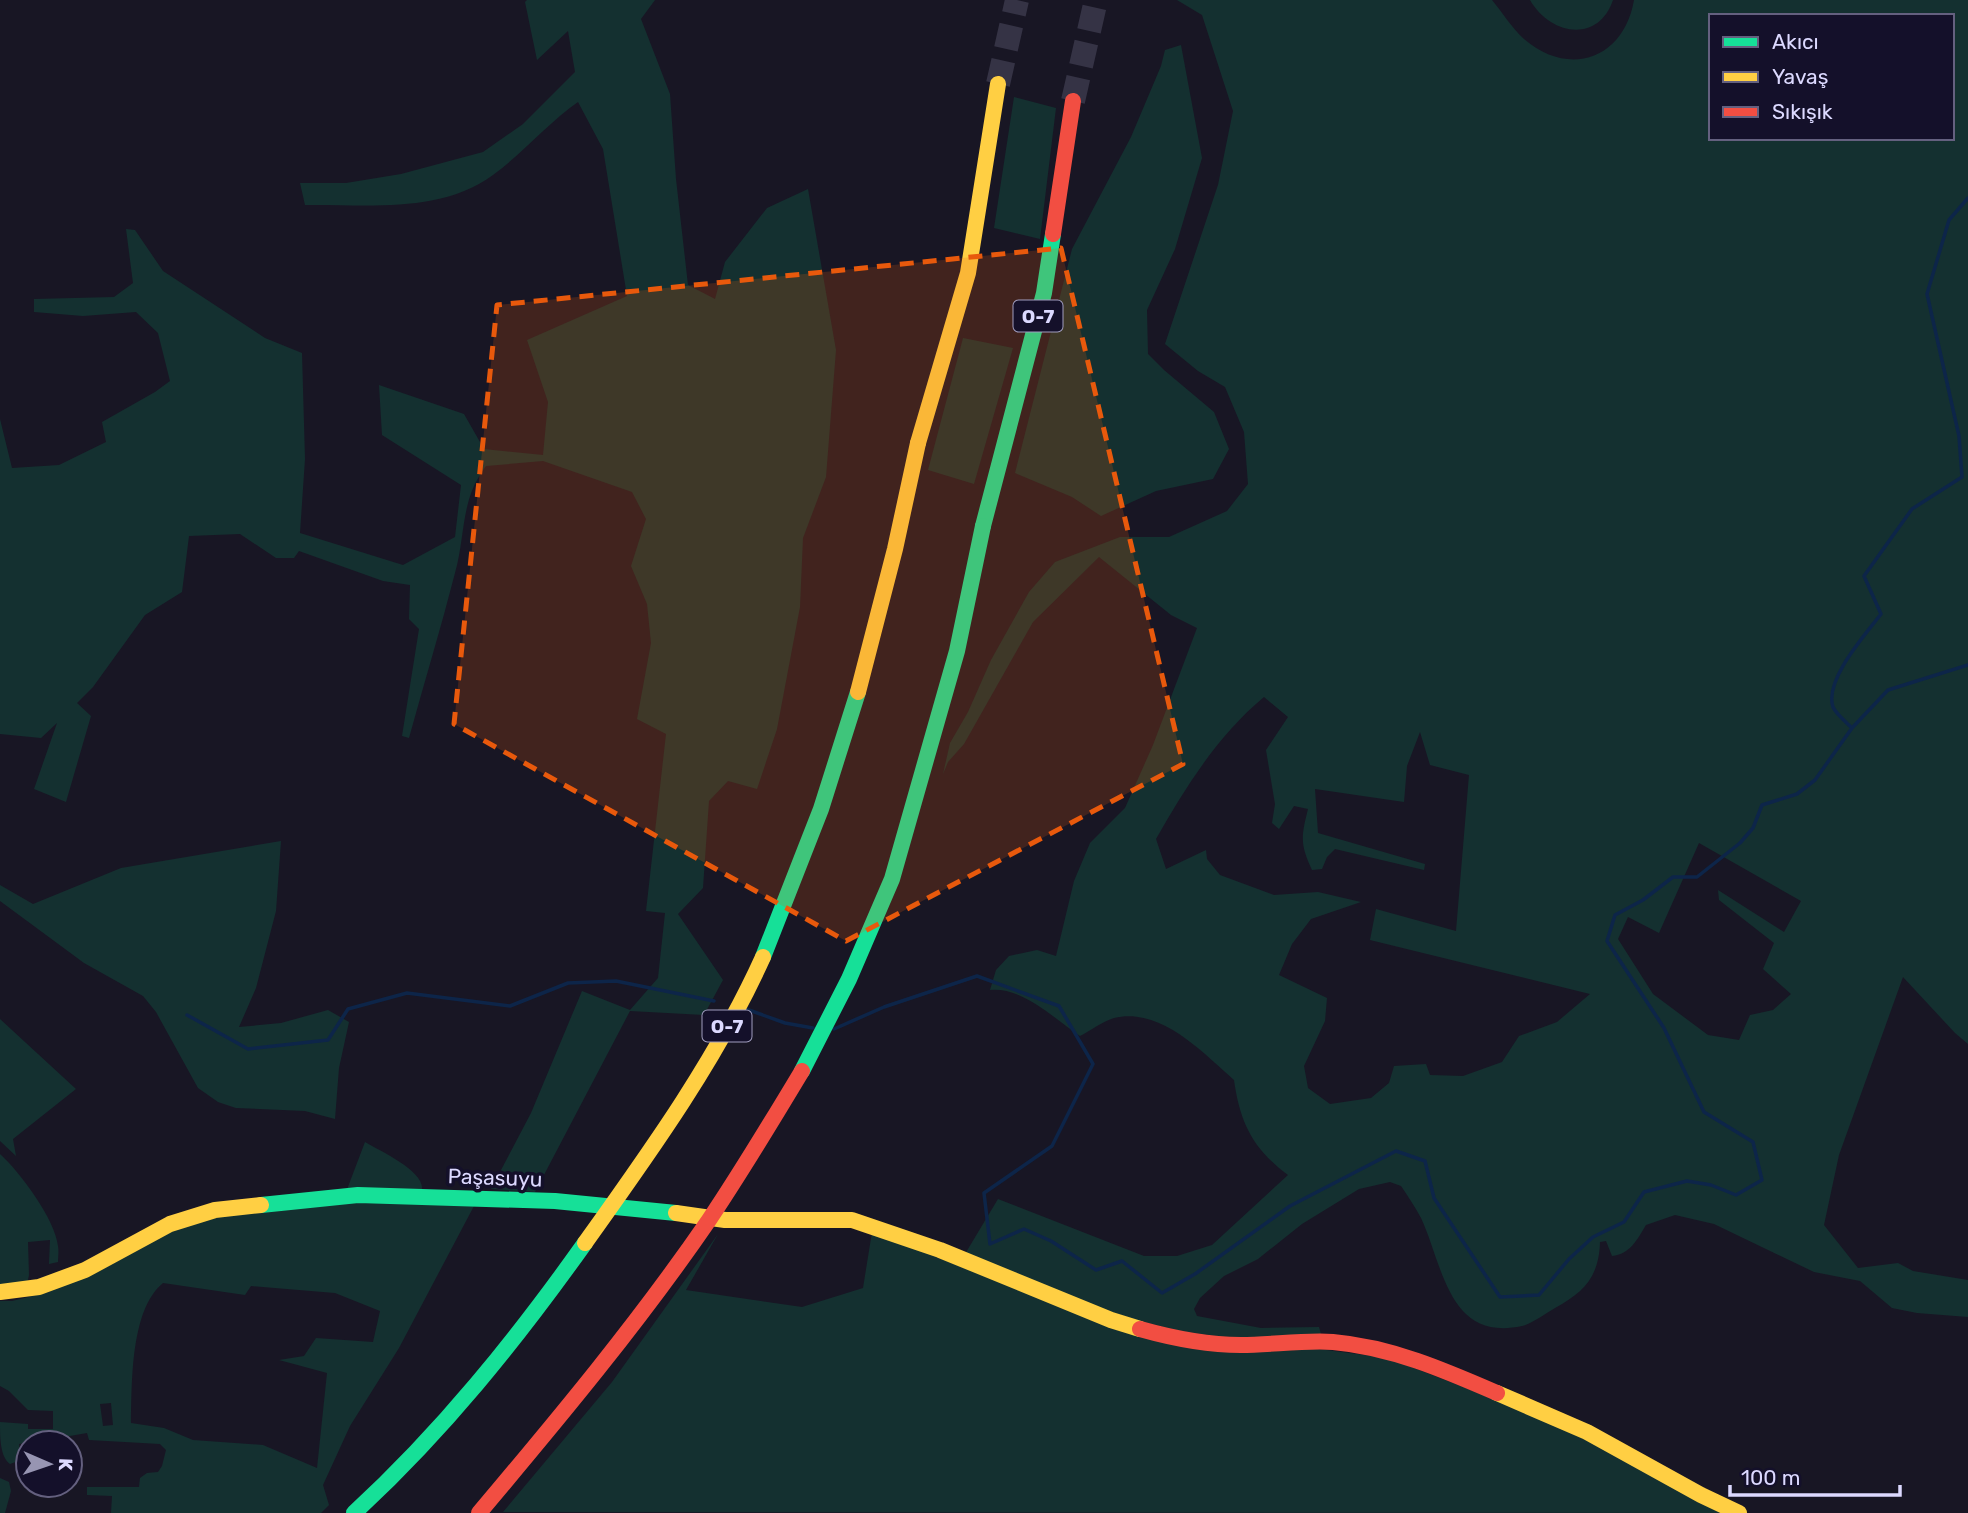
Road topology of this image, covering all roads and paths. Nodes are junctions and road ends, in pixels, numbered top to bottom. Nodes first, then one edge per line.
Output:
1 (998, 84) tunnel mouth
2 (1073, 101) tunnel mouth
3 (0, 1292) edge
4 (354, 1513) edge
5 (479, 1513) edge
6 (1738, 1513) edge

1 - 4 main road, O-7, bridge
2 - 5 main road, O-7, bridge
3 - 6 main road, Paşasuyu

